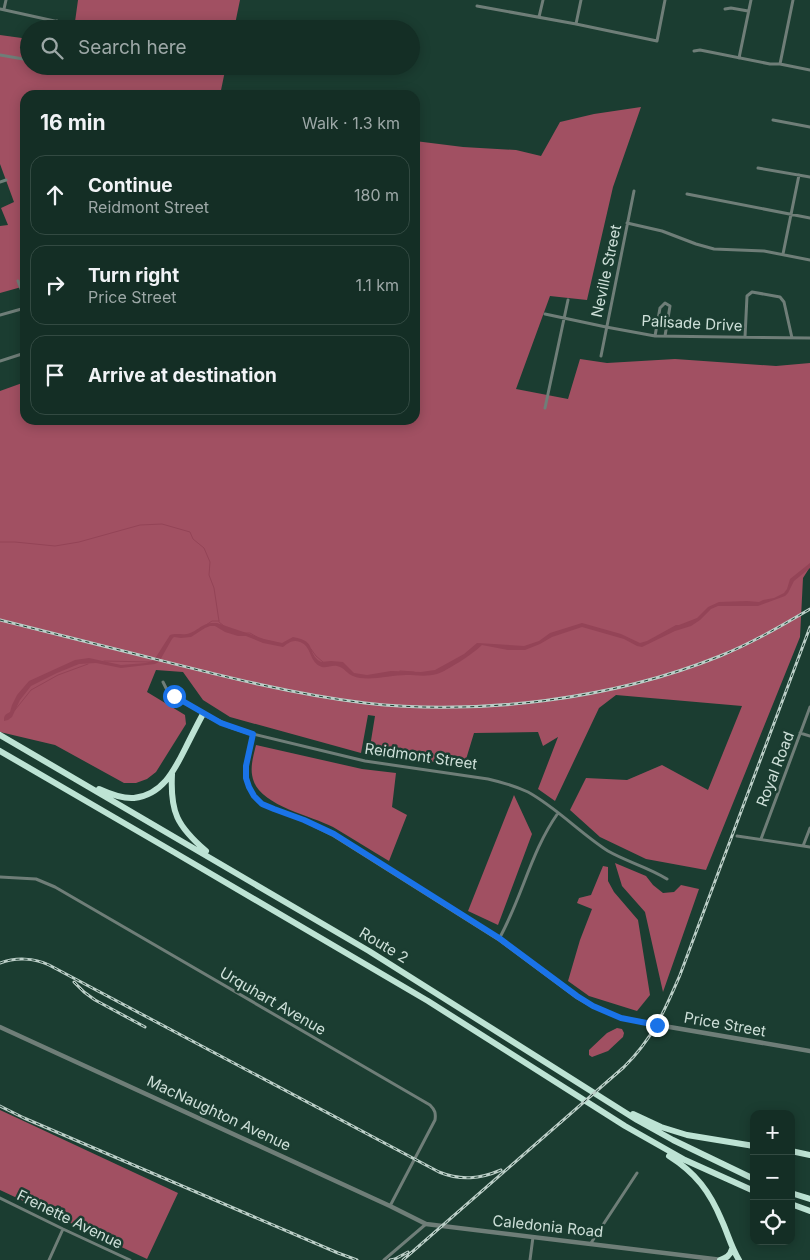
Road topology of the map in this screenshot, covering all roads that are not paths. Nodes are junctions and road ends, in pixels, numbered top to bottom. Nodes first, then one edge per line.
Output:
1 (6, 0) edge
2 (485, 0) edge
3 (543, 0) edge
4 (581, 0) edge
5 (665, 0) edge
6 (751, 0) edge
7 (793, 0) edge
8 (478, 6) dead end
9 (483, 7) junction
10 (2, 9) edge
11 (725, 9) dead end
12 (748, 11) junction
13 (539, 17) junction
14 (52, 20) edge
15 (576, 24) junction
16 (694, 51) dead end
17 (0, 55) edge
18 (20, 58) edge
19 (739, 58) junction
20 (780, 64) junction
21 (810, 70) edge
22 (773, 120) dead end
23 (810, 126) edge
24 (758, 168) dead end
25 (799, 175) junction
26 (810, 177) edge
27 (6, 180) dead end
28 (0, 182) edge
29 (634, 190) dead end
30 (687, 194) dead end
31 (791, 214) junction
32 (810, 218) edge
33 (627, 223) junction
34 (783, 254) junction
35 (810, 260) edge
36 (18, 281) dead end
37 (20, 286) edge
38 (568, 300) dead end
39 (20, 309) edge
40 (545, 314) dead end
41 (0, 315) edge
42 (564, 318) junction
43 (606, 327) junction
44 (655, 336) junction
45 (665, 336) junction
46 (745, 337) junction
47 (792, 338) junction
48 (810, 338) edge
49 (20, 355) edge
50 (601, 356) dead end
51 (0, 362) edge
52 (545, 408) dead end
53 (163, 682) dead end
54 (810, 707) edge
55 (204, 714) junction
56 (800, 733) junction
57 (253, 734) junction
58 (0, 735) edge
59 (810, 736) edge
60 (0, 751) edge
61 (66, 774) junction
62 (172, 774) junction
63 (558, 813) junction
64 (810, 828) edge
65 (737, 836) dead end
66 (761, 839) junction
67 (803, 846) junction
68 (810, 847) edge
69 (235, 871) junction
70 (0, 877) edge
71 (666, 879) dead end
72 (499, 938) junction
73 (0, 1026) edge
74 (810, 1051) edge
75 (601, 1098) junction
76 (640, 1135) junction
77 (750, 1145) edge
78 (795, 1152) edge
79 (810, 1154) edge
80 (637, 1173) dead end
81 (750, 1177) edge
82 (750, 1189) edge
83 (795, 1194) edge
84 (0, 1198) edge
85 (810, 1199) edge
86 (795, 1205) edge
87 (390, 1206) junction
88 (810, 1211) edge
89 (426, 1224) junction
90 (64, 1229) junction
91 (533, 1237) junction
92 (591, 1243) junction
93 (732, 1249) junction
94 (49, 1260) edge
95 (130, 1260) edge
96 (384, 1260) edge
97 (530, 1260) edge
98 (721, 1260) edge
99 (738, 1260) edge

1 - 10 street
2 - 9 street
3 - 13 street
4 - 15 street
5 - 15 street
6 - 12 street
7 - 20 street
8 - 9 street
9 - 13 street
10 - 14 street
11 - 12 street
12 - 19 street
13 - 15 street
16 - 19 street
17 - 18 street
19 - 20 street
20 - 21 street
22 - 23 street
24 - 25 street
25 - 26 street
25 - 31 street
27 - 28 street
29 - 33 street, Neville Street
30 - 31 street
31 - 32 street
31 - 34 street
33 - 34 street
33 - 43 street, Neville Street
34 - 35 street
36 - 37 street
38 - 42 street
39 - 41 street
40 - 42 street, Palisade Drive
42 - 43 street, Palisade Drive
42 - 52 street
43 - 44 street, Palisade Drive
43 - 50 street, Neville Street
44 - 45 street, Palisade Drive
44 - 45 street
45 - 46 street, Palisade Drive
46 - 47 street, Palisade Drive
46 - 47 street
47 - 48 street, Palisade Drive
49 - 51 street
53 - 55 street, Reidmont Street
54 - 56 street, Royal Road
55 - 57 street, Reidmont Street
55 - 62 highway
56 - 59 street
56 - 66 street, Royal Road
57 - 63 street, Reidmont Street
57 - 72 street, Price Street
58 - 61 highway, Route 2
60 - 76 highway, Route 2
61 - 62 highway
61 - 69 highway, Route 2
62 - 69 highway
63 - 71 street, Reidmont Street
63 - 72 street
64 - 67 street
65 - 66 street
66 - 67 street
67 - 68 street
69 - 75 highway, Route 2
70 - 87 street, Urquhart Avenue
72 - 74 street, Price Street
73 - 87 street, MacNaughton Avenue
75 - 77 highway
75 - 81 highway, Route 2
76 - 82 highway, Route 2
76 - 93 highway
78 - 79 highway
80 - 92 street
83 - 85 highway
84 - 90 street, Frenette Avenue
86 - 88 highway
87 - 89 street, MacNaughton Avenue
89 - 91 street, Caledonia Road
89 - 96 street
90 - 94 street
90 - 95 street, Frenette Avenue
91 - 92 street, Caledonia Road
91 - 97 street
92 - 98 street, Caledonia Road
93 - 98 highway
93 - 99 highway

